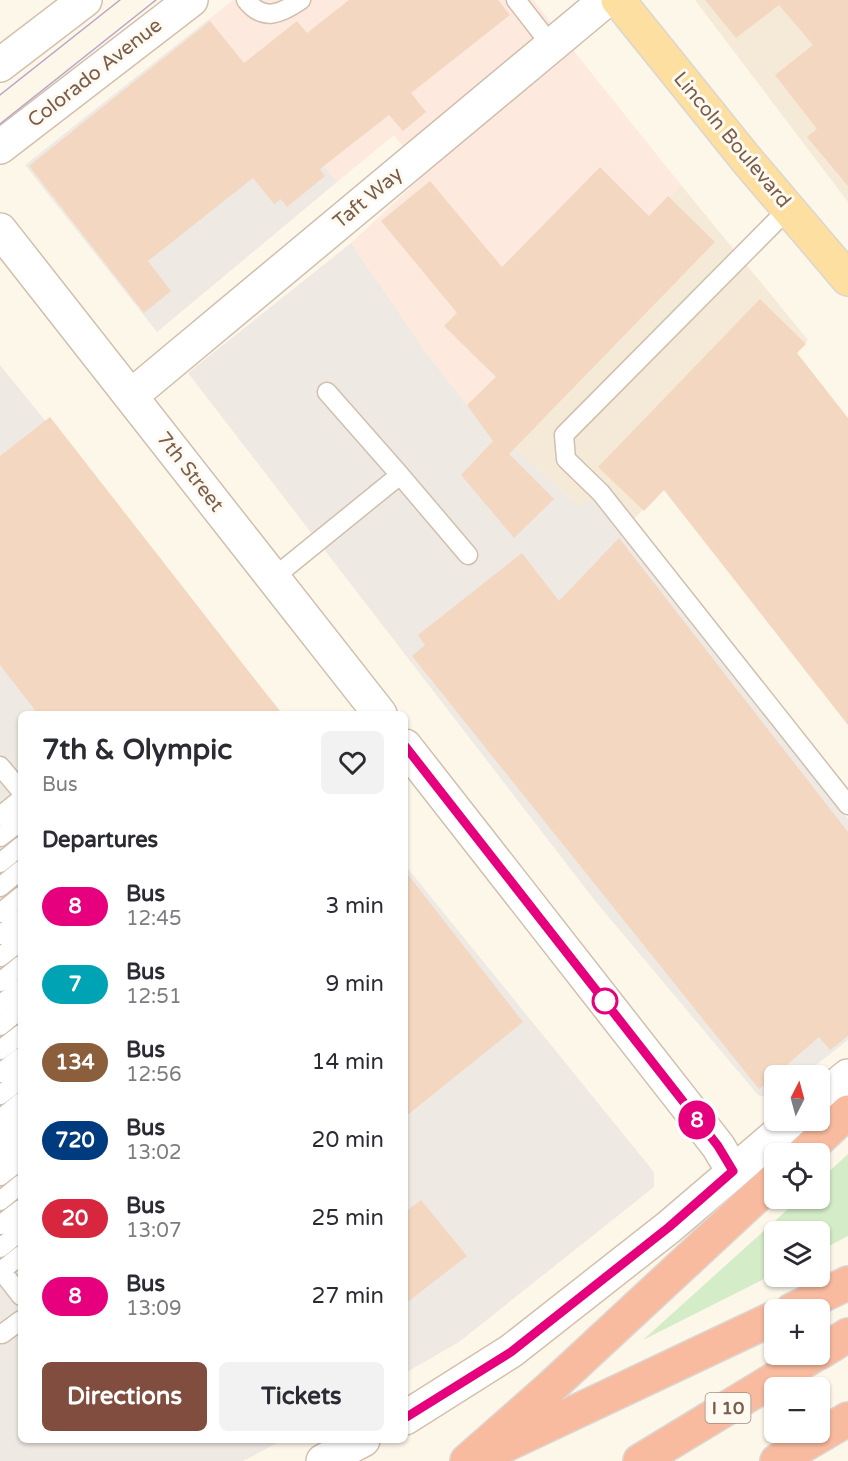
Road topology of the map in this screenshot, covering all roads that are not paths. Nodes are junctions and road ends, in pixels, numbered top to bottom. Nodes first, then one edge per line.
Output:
1 (85, 0) edge
2 (190, 0) edge
3 (246, 0) edge
4 (301, 0) edge
5 (516, 0) edge
6 (606, 0) edge
7 (618, 0) edge
8 (551, 45) junction
9 (0, 65) edge
10 (0, 147) edge
11 (788, 209) junction
12 (0, 230) edge
13 (848, 279) edge
14 (327, 392) dead end
15 (130, 396) junction
16 (400, 475) junction
17 (468, 555) dead end
18 (273, 578) junction
19 (378, 711) edge
20 (408, 750) edge
21 (18, 801) edge
22 (848, 804) edge
23 (0, 816) edge
24 (18, 823) edge
25 (0, 837) edge
26 (18, 848) edge
27 (0, 863) edge
28 (18, 872) edge
29 (0, 887) edge
30 (18, 898) edge
31 (0, 913) edge
32 (18, 921) edge
33 (0, 935) edge
34 (18, 943) edge
35 (0, 957) edge
36 (18, 967) edge
37 (0, 982) edge
38 (18, 990) edge
39 (0, 1005) edge
40 (18, 1011) edge
41 (0, 1026) edge
42 (18, 1036) edge
43 (0, 1050) edge
44 (18, 1059) edge
45 (0, 1073) edge
46 (848, 1076) edge
47 (18, 1081) edge
48 (830, 1091) edge
49 (0, 1095) edge
50 (18, 1104) edge
51 (848, 1112) edge
52 (0, 1119) edge
53 (18, 1122) edge
54 (781, 1131) edge
55 (0, 1137) edge
56 (18, 1141) edge
57 (815, 1143) edge
58 (0, 1155) edge
59 (18, 1162) edge
60 (733, 1171) junction
61 (0, 1176) edge
62 (18, 1186) edge
63 (764, 1189) edge
64 (0, 1201) edge
65 (18, 1211) edge
66 (0, 1225) edge
67 (18, 1233) edge
68 (0, 1248) edge
69 (18, 1257) edge
70 (0, 1270) edge
71 (848, 1283) edge
72 (18, 1292) edge
73 (815, 1299) edge
74 (18, 1322) edge
75 (764, 1323) edge
76 (3, 1334) dead end
77 (848, 1335) edge
78 (830, 1346) edge
79 (800, 1365) edge
80 (408, 1416) edge
81 (848, 1419) edge
82 (357, 1443) edge
83 (323, 1461) edge
84 (469, 1461) edge
85 (640, 1461) edge
86 (777, 1461) edge

1 - 9 street
2 - 10 street, Colorado Avenue
3 - 4 lane
5 - 8 lane
6 - 8 street, Taft Way
7 - 11 main road, Lincoln Boulevard
8 - 15 street, Taft Way
11 - 13 main road, Lincoln Boulevard
11 - 22 lane
12 - 15 street, 7th Street
14 - 16 lane
15 - 18 street, 7th Street
16 - 17 lane
16 - 18 lane
18 - 19 street, 7th Street
20 - 60 street
21 - 23 lane
24 - 25 lane
26 - 27 lane
28 - 29 lane
30 - 31 lane
32 - 33 lane
34 - 35 lane
36 - 37 lane
38 - 39 lane
40 - 41 lane
42 - 43 lane
44 - 45 lane
46 - 48 street
47 - 49 lane
50 - 52 lane
51 - 57 highway
53 - 55 lane
54 - 60 street
56 - 58 lane
59 - 61 lane
60 - 80 street
62 - 64 lane
63 - 84 highway
65 - 66 lane
67 - 68 lane
69 - 70 lane
70 - 72 lane
71 - 73 highway
74 - 76 lane
75 - 84 highway
77 - 78 highway, I 10
79 - 85 highway, I 10
81 - 86 highway
82 - 83 street

